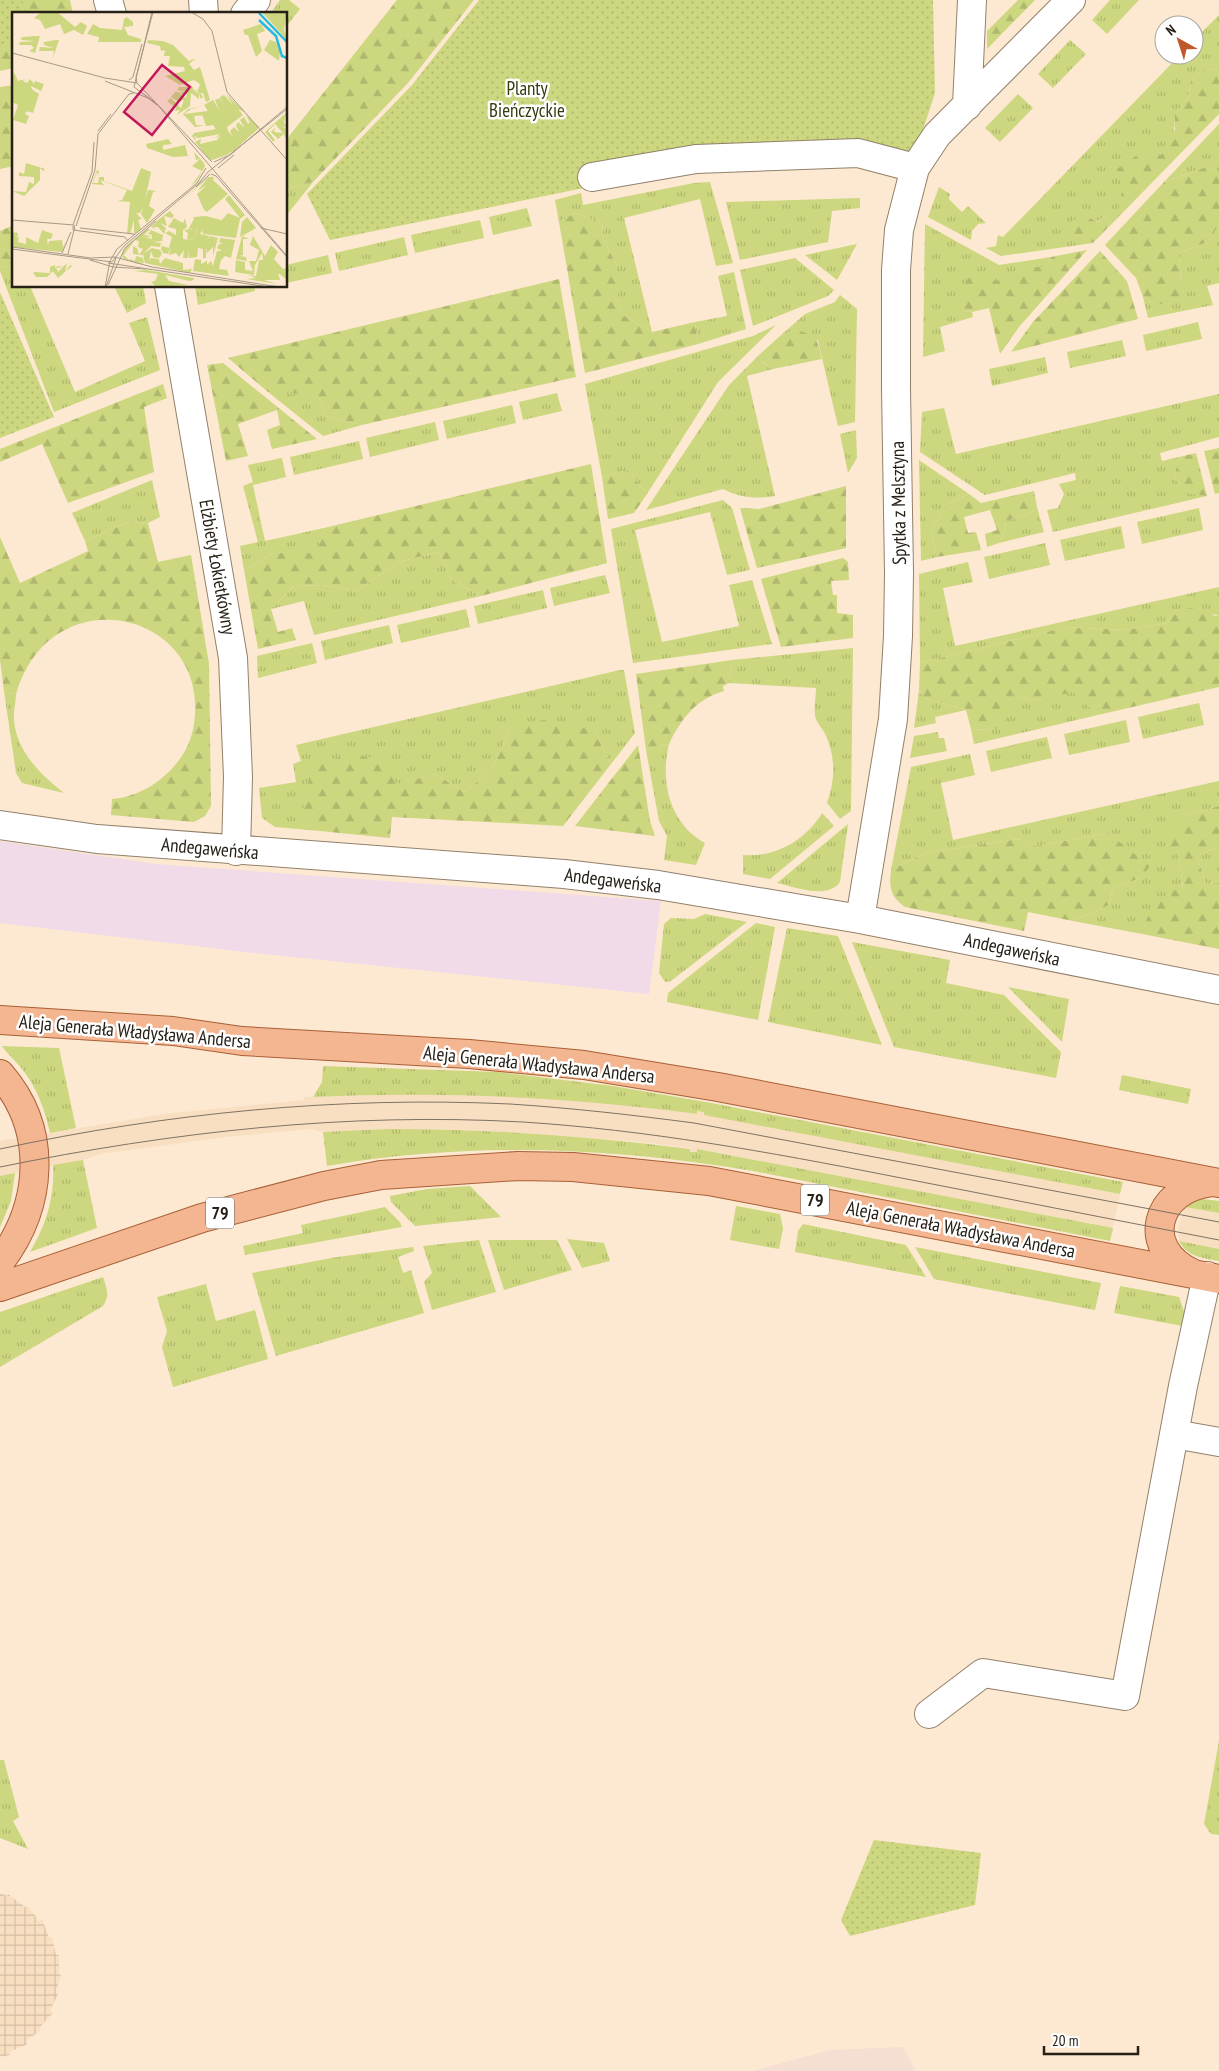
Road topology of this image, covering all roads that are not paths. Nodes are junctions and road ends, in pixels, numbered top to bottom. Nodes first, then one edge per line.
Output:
1 (256, 0) edge
2 (972, 0) edge
3 (1071, 0) edge
4 (246, 12) edge
5 (967, 106) junction
6 (915, 168) junction
7 (592, 177) dead end
8 (169, 288) edge
9 (0, 825) edge
10 (236, 850) junction
11 (860, 919) junction
12 (1219, 990) edge
13 (0, 1020) edge
14 (0, 1074) edge
15 (1216, 1183) edge
16 (0, 1262) edge
17 (1207, 1276) edge
18 (0, 1287) edge
19 (1174, 1434) junction
20 (1219, 1442) edge
21 (930, 1714) dead end

1 - 4 street
2 - 5 street
3 - 5 street, Spytka z Melsztyna
5 - 6 street, Spytka z Melsztyna
6 - 7 street
6 - 11 street, Spytka z Melsztyna
8 - 10 street, Elżbiety Łokietkówny
9 - 10 street, Andegaweńska
10 - 11 street, Andegaweńska
11 - 12 street, Andegaweńska
13 - 15 main road, Aleja Generała Władysława Andersa
14 - 16 main road
15 - 17 main road
17 - 18 main road, Aleja Generała Władysława Andersa / 79
17 - 19 street
19 - 20 street
19 - 21 street

